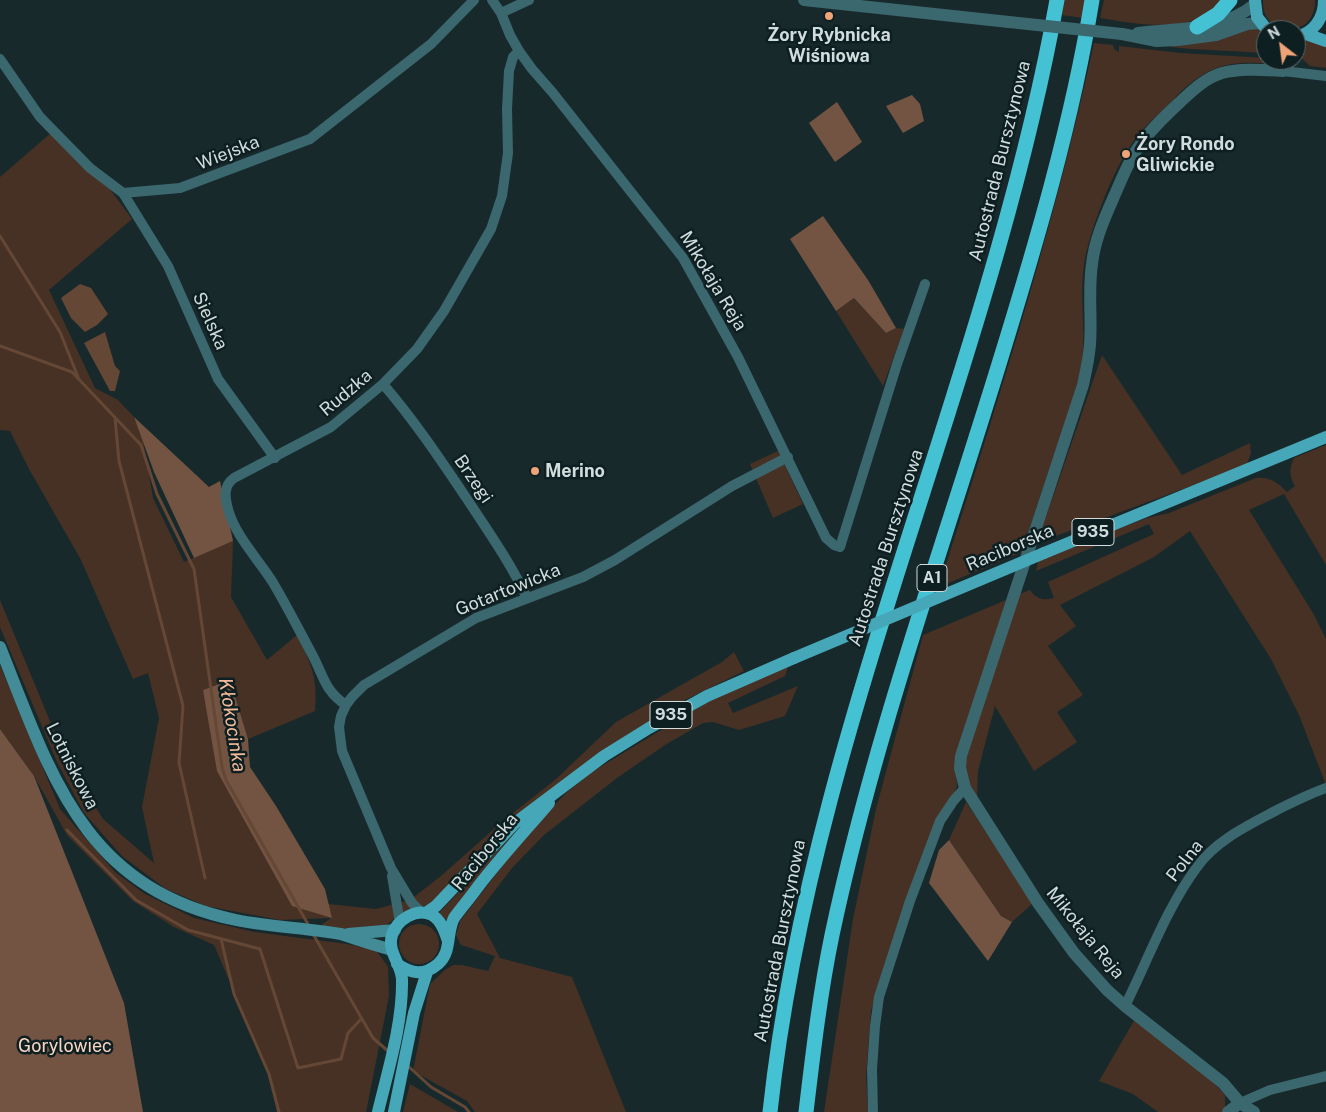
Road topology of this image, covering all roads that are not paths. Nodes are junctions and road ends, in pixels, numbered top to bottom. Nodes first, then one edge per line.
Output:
1 (474, 0) edge
2 (492, 0) edge
3 (529, 0) edge
4 (804, 0) edge
5 (1052, 0) edge
6 (1057, 0) edge
7 (1092, 0) edge
8 (1230, 0) edge
9 (1324, 0) edge
10 (1255, 2) edge
11 (501, 13) junction
12 (1324, 16) edge
13 (1262, 20) edge
14 (1256, 25) edge
15 (1197, 27) junction
16 (1306, 32) edge
17 (1125, 34) junction
18 (1306, 36) edge
19 (1050, 41) junction
20 (1326, 41) edge
21 (520, 51) junction
22 (0, 59) edge
23 (1256, 69) edge
24 (1300, 70) edge
25 (1326, 76) edge
26 (123, 193) junction
27 (924, 284) dead end
28 (383, 384) junction
29 (1326, 437) edge
30 (788, 457) junction
31 (275, 458) junction
32 (527, 598) junction
33 (0, 647) edge
34 (346, 705) junction
35 (965, 788) junction
36 (1326, 788) edge
37 (559, 791) junction
38 (391, 868) junction
39 (424, 913) junction
40 (397, 927) junction
41 (343, 935) junction
42 (448, 941) junction
43 (391, 950) junction
44 (397, 964) junction
45 (427, 972) junction
46 (1125, 1006) junction
47 (1326, 1076) edge
48 (1240, 1103) junction
49 (378, 1112) edge
50 (394, 1112) edge
51 (770, 1112) edge
52 (806, 1112) edge
53 (873, 1112) edge
54 (1228, 1112) edge
55 (1254, 1112) edge

1 - 26 street, Wiejska
2 - 11 street, Mikołaja Reja
3 - 11 street
4 - 17 street, bridge
5 - 19 highway
6 - 19 highway, Autostrada Bursztynowa / A1
7 - 52 highway, A1
8 - 15 highway
9 - 12 main road
10 - 13 main road
10 - 15 street
11 - 21 street, Mikołaja Reja
12 - 16 main road
14 - 17 street
15 - 17 street
18 - 20 main road
19 - 51 highway, Autostrada Bursztynowa / A1
21 - 28 street, Rudzka
21 - 30 street, Mikołaja Reja
22 - 26 street
23 - 35 street
24 - 25 street
26 - 31 street, Sielska
27 - 30 street, Mikołaja Reja
28 - 31 street, Rudzka
28 - 32 street, Brzegi
29 - 37 main road, Raciborska / 935, bridge
30 - 32 street, Gotartowicka
31 - 34 street, Rudzka
32 - 34 street, Gotartowicka
33 - 41 main road, Lotniskowa
34 - 38 street, Gotartowicka
35 - 46 street, Mikołaja Reja
35 - 53 street
36 - 46 street, Polna
37 - 39 main road, Raciborska / 935
37 - 42 main road, Raciborska / 935
38 - 39 street, Gotartowicka
38 - 40 street, Gotartowicka
39 - 40 main road, 935
39 - 42 main road
40 - 41 main road, Lotniskowa
40 - 43 main road
41 - 43 main road, Lotniskowa
42 - 45 main road, 935
43 - 44 main road
44 - 45 main road
44 - 49 main road
45 - 50 main road, 935
46 - 48 street, Mikołaja Reja
47 - 48 street
48 - 54 street
48 - 55 street, Mikołaja Reja

